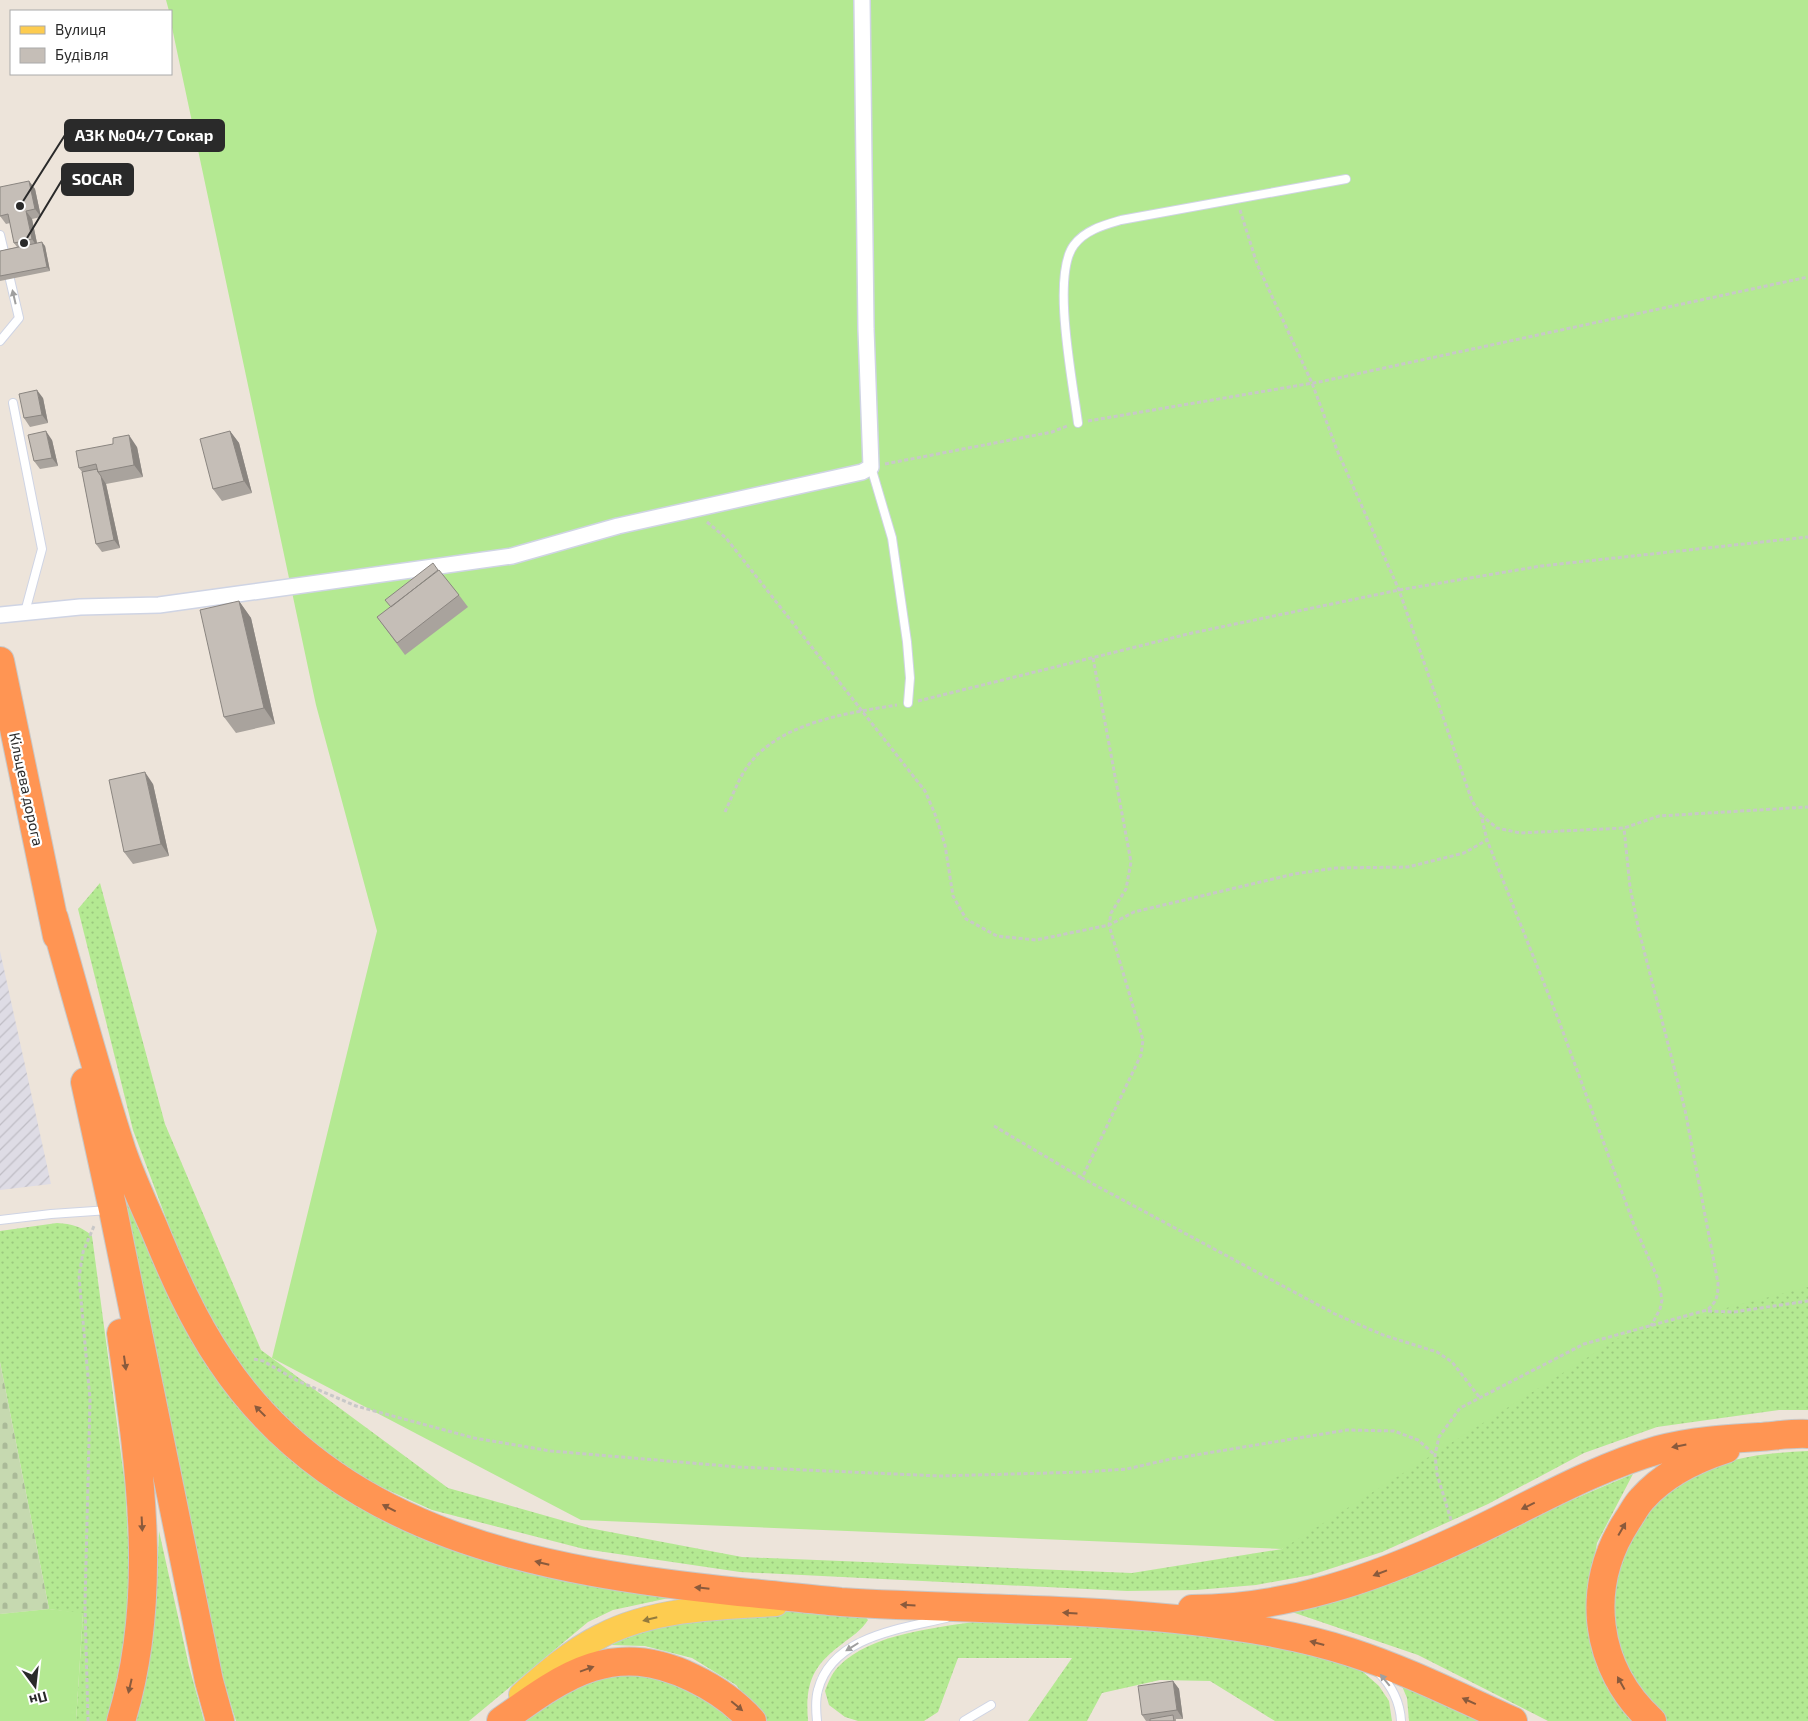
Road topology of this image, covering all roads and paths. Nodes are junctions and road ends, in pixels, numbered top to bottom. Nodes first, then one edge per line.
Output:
1 (862, 0) edge
2 (1346, 179) dead end
3 (1236, 198) junction
4 (0, 235) edge
5 (1808, 278) edge
6 (0, 341) edge
7 (1312, 383) junction
8 (13, 403) dead end
9 (1078, 423) dead end
10 (871, 467) junction
11 (694, 510) junction
12 (1808, 537) edge
13 (1399, 590) junction
14 (25, 612) junction
15 (0, 615) edge
16 (1093, 658) junction
17 (0, 661) edge
18 (908, 703) junction
19 (861, 710) junction
20 (1808, 807) edge
21 (725, 812) dead end
22 (1481, 815) junction
23 (1624, 828) junction
24 (1487, 840) junction
25 (54, 918) junction
26 (1109, 925) junction
27 (994, 1126) dead end
28 (1082, 1178) junction
29 (104, 1210) junction
30 (0, 1220) edge
31 (1808, 1300) edge
32 (1707, 1310) junction
33 (1651, 1326) junction
34 (254, 1360) dead end
35 (1480, 1398) junction
36 (1808, 1434) edge
37 (1762, 1437) junction
38 (1435, 1455) junction
39 (1457, 1541) junction
40 (838, 1602) junction
41 (982, 1608) junction
42 (1119, 1616) junction
43 (1349, 1652) junction
44 (991, 1705) dead end
45 (88, 1721) edge
46 (120, 1721) edge
47 (220, 1721) edge
48 (492, 1721) edge
49 (501, 1721) edge
50 (752, 1721) edge
51 (817, 1721) edge
52 (964, 1721) edge
53 (1401, 1721) edge
54 (1513, 1721) edge
55 (1652, 1721) edge

1 - 10 street
2 - 3 lane
3 - 7 path
3 - 9 lane
6 -> 4 lane
5 - 7 path
7 - 13 path
8 - 14 lane
10 - 11 street
10 - 18 lane
11 - 14 street
11 - 19 path
12 - 13 path
13 - 16 path
13 - 22 path
14 - 15 street
16 - 18 path
16 - 26 path
17 - 25 highway, Кільцева дорога
18 - 19 path
19 - 21 path
19 - 26 path
20 - 23 path
22 - 23 path
22 - 24 path
23 - 32 path
24 - 26 path
24 - 33 path
25 - 29 highway
40 -> 25 highway
26 - 28 path
27 - 28 path
28 - 35 path
29 - 30 lane
29 - 45 path
29 -> 46 highway
29 - 47 highway
31 - 32 path
32 - 33 path
33 - 35 path
34 - 38 path
35 - 38 path
36 - 37 highway
37 -> 39 highway
55 -> 37 highway
38 - 39 path
39 -> 42 highway
41 -> 40 highway
40 -> 48 main road
42 -> 41 highway
41 -> 51 lane
43 -> 42 highway
53 -> 43 lane
54 -> 43 highway
44 - 52 lane
49 -> 50 highway

